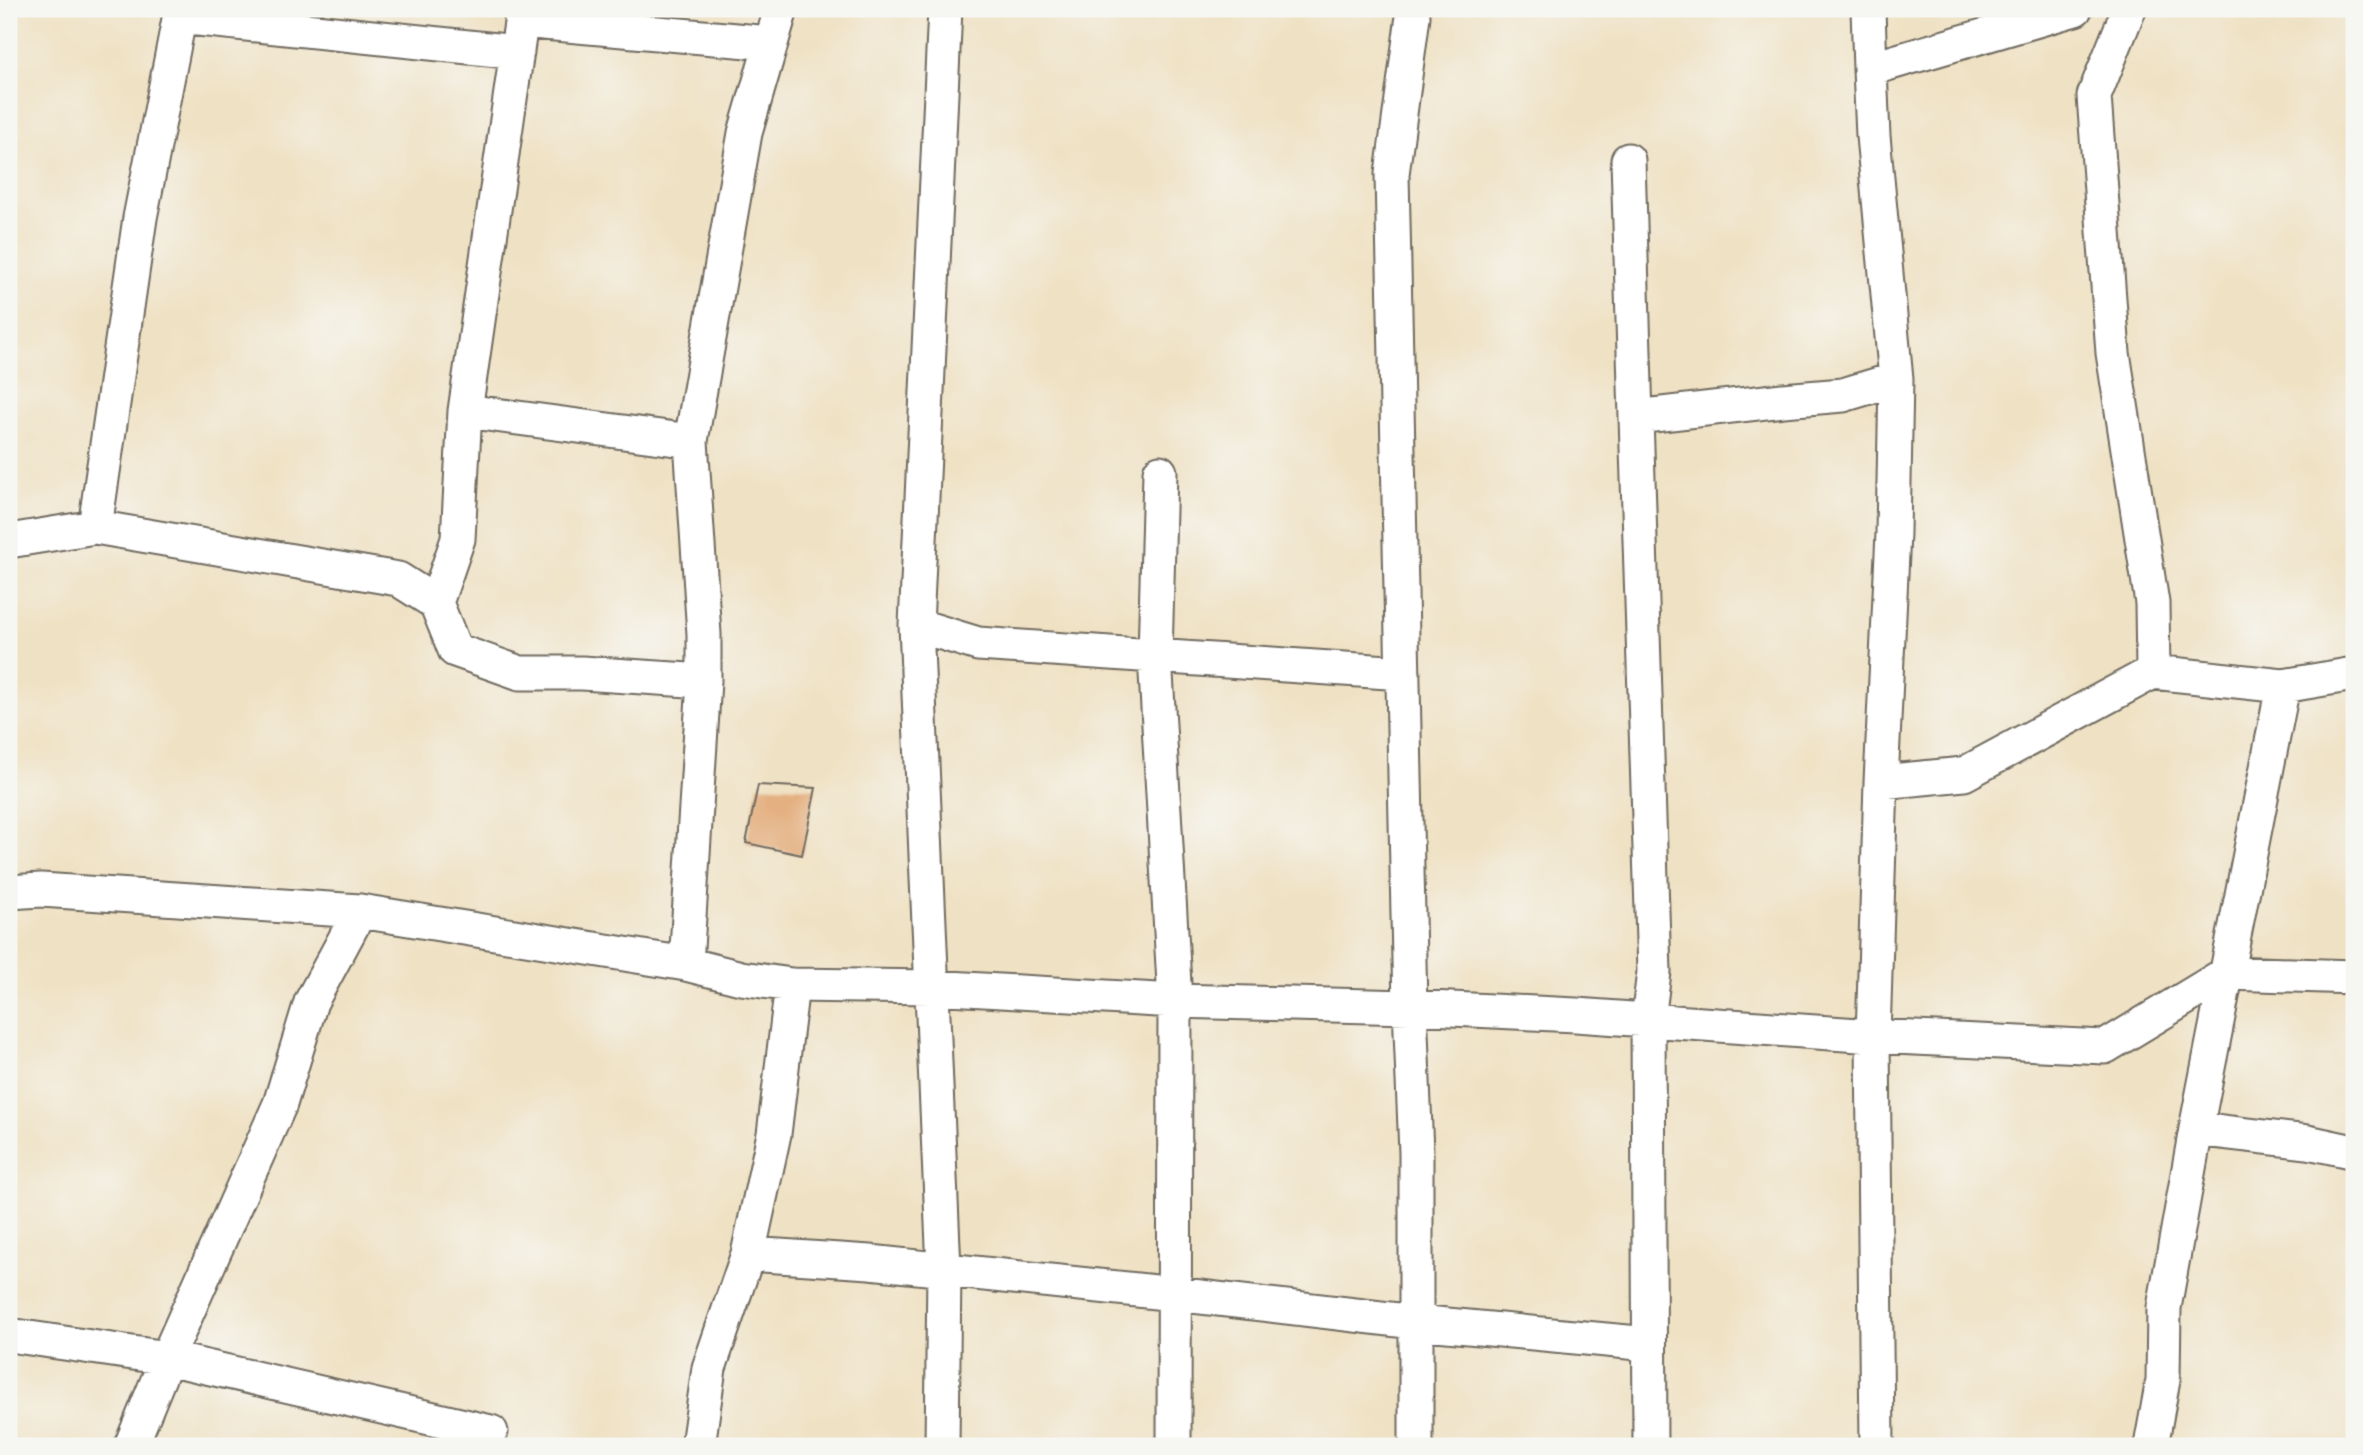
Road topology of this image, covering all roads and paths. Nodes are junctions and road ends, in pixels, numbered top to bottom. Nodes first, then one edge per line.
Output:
1 (781, 9) edge
2 (945, 9) edge
3 (1411, 9) edge
4 (1868, 9) edge
5 (2076, 9) edge
6 (2129, 9) edge
7 (180, 13) edge
8 (520, 27) edge
9 (771, 43) junction
10 (1870, 69) junction
11 (1628, 160) dead end
12 (1896, 379) junction
13 (466, 411) junction
14 (1636, 417) junction
15 (691, 441) junction
16 (1160, 472) dead end
17 (95, 527) junction
18 (9, 541) edge
19 (436, 603) junction
20 (916, 625) junction
21 (1155, 656) junction
22 (2153, 672) junction
23 (1403, 673) junction
24 (2354, 674) edge
25 (704, 681) junction
26 (2283, 686) junction
27 (1881, 782) junction
28 (9, 892) edge
29 (360, 911) junction
30 (685, 964) junction
31 (2227, 973) junction
32 (2354, 978) edge
33 (766, 982) junction
34 (932, 987) junction
35 (1175, 1001) junction
36 (1410, 1007) junction
37 (1648, 1020) junction
38 (1873, 1036) junction
39 (2196, 1129) junction
40 (2354, 1152) edge
41 (748, 1254) junction
42 (944, 1269) junction
43 (1175, 1294) junction
44 (1415, 1322) junction
45 (9, 1335) edge
46 (1648, 1344) junction
47 (167, 1358) junction
48 (491, 1432) dead end
49 (131, 1446) edge
50 (698, 1446) edge
51 (942, 1446) edge
52 (1174, 1446) edge
53 (1416, 1446) edge
54 (1650, 1446) edge
55 (1877, 1446) edge
56 (2151, 1446) edge

1 - 9 street
2 - 20 street
3 - 23 street
4 - 10 street
5 - 10 street
6 - 22 street
7 - 8 street
7 - 17 street
8 - 9 street
8 - 13 street
9 - 15 street
10 - 12 street
11 - 14 street
12 - 14 street
12 - 27 street
13 - 15 street
13 - 19 street
14 - 37 street
15 - 25 street
16 - 21 street
17 - 18 street
17 - 19 street
19 - 25 street
20 - 21 street
20 - 34 street
21 - 23 street
21 - 35 street
22 - 26 street
22 - 27 street
23 - 36 street
24 - 26 street
25 - 30 street
26 - 31 street
27 - 38 street
28 - 29 street
29 - 30 street
29 - 47 street
30 - 33 street
31 - 32 street
31 - 38 street
31 - 39 street
33 - 34 street
33 - 41 street
34 - 35 street
34 - 42 street
35 - 36 street
35 - 43 street
36 - 37 street
36 - 44 street
37 - 38 street
37 - 46 street
38 - 55 street
39 - 40 street
39 - 56 street
41 - 42 street
41 - 50 street
42 - 43 street
42 - 51 street
43 - 44 street
43 - 52 street
44 - 46 street
44 - 53 street
45 - 47 street
46 - 54 street
47 - 48 street
47 - 49 street

